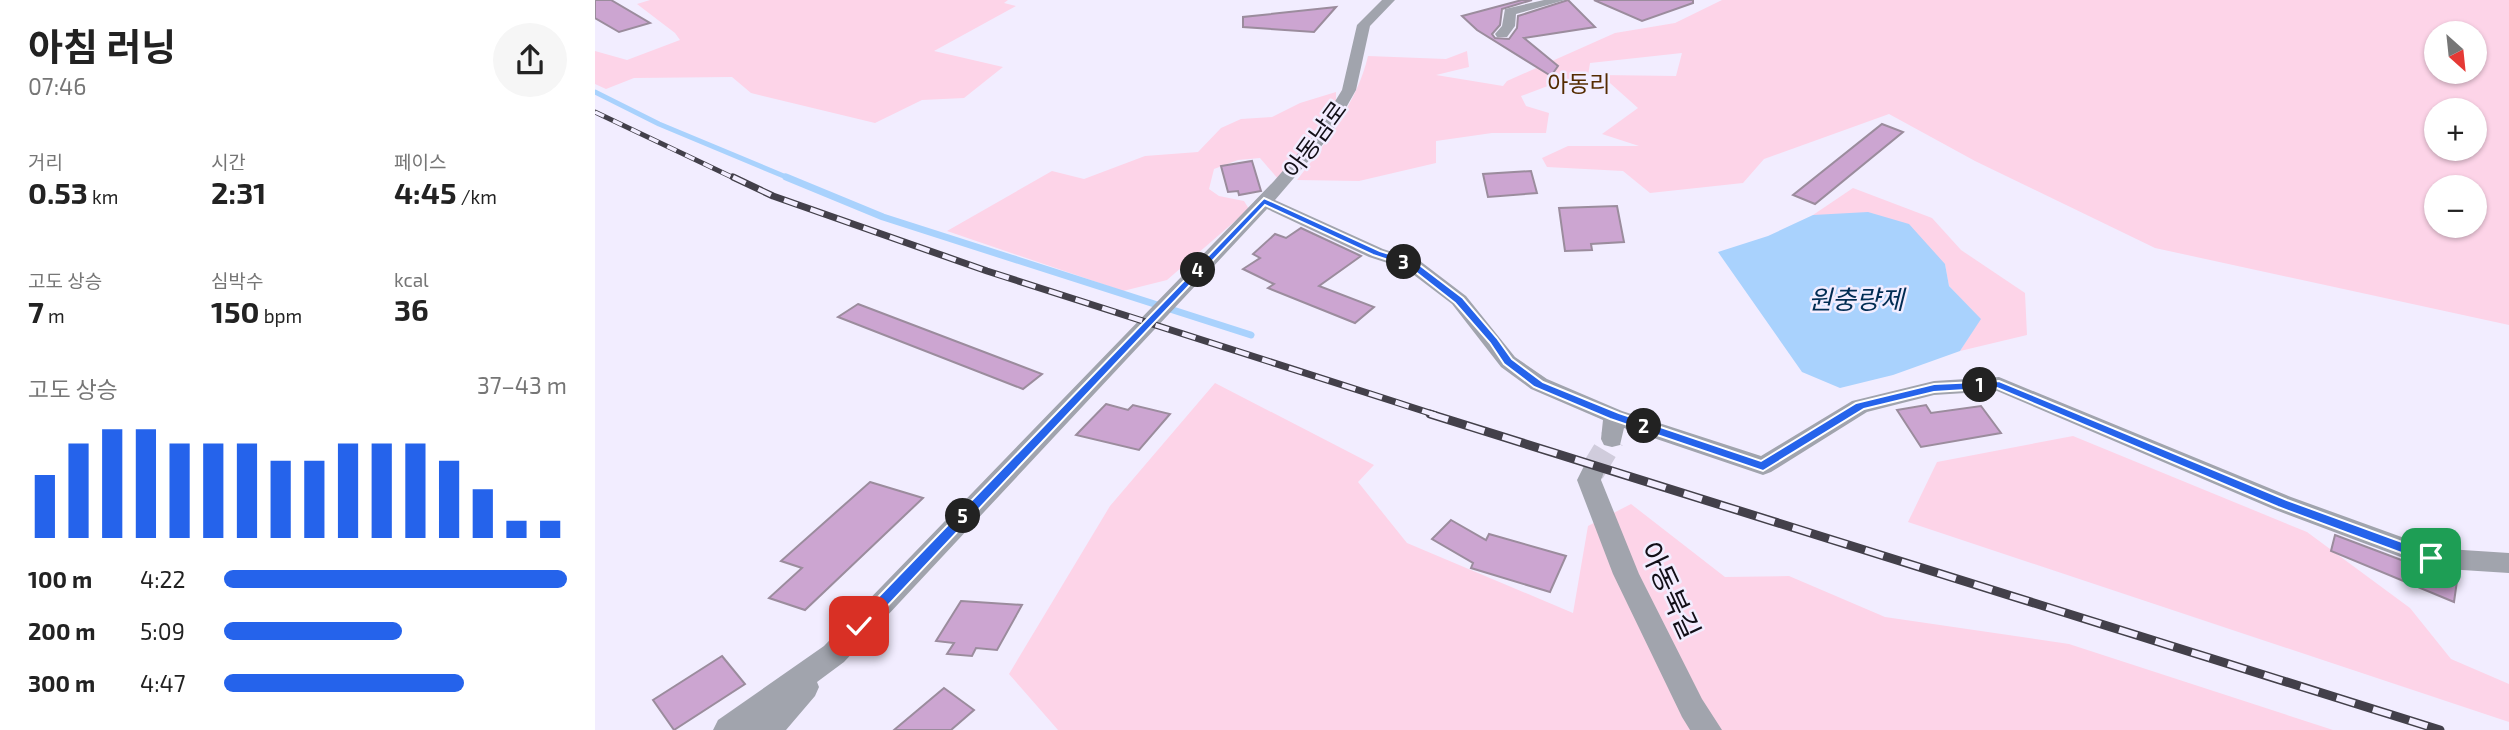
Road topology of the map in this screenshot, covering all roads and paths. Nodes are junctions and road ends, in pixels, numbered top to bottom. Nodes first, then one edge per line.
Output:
1 (1389, 0) edge
2 (1559, 0) edge
3 (1502, 34) dead end
4 (1264, 201) junction
5 (1614, 416) junction
6 (1612, 439) tunnel mouth
7 (1591, 472) tunnel mouth
8 (2509, 563) edge
9 (834, 654) junction
10 (728, 730) edge
11 (767, 730) edge
12 (1707, 730) edge

1 - 4 street, 아동남로
2 - 3 street
4 - 5 street
4 - 9 street, 아동남로
5 - 6 street
5 - 8 street
7 - 12 street, 아동북길
9 - 10 street, 아동남로
9 - 11 street

